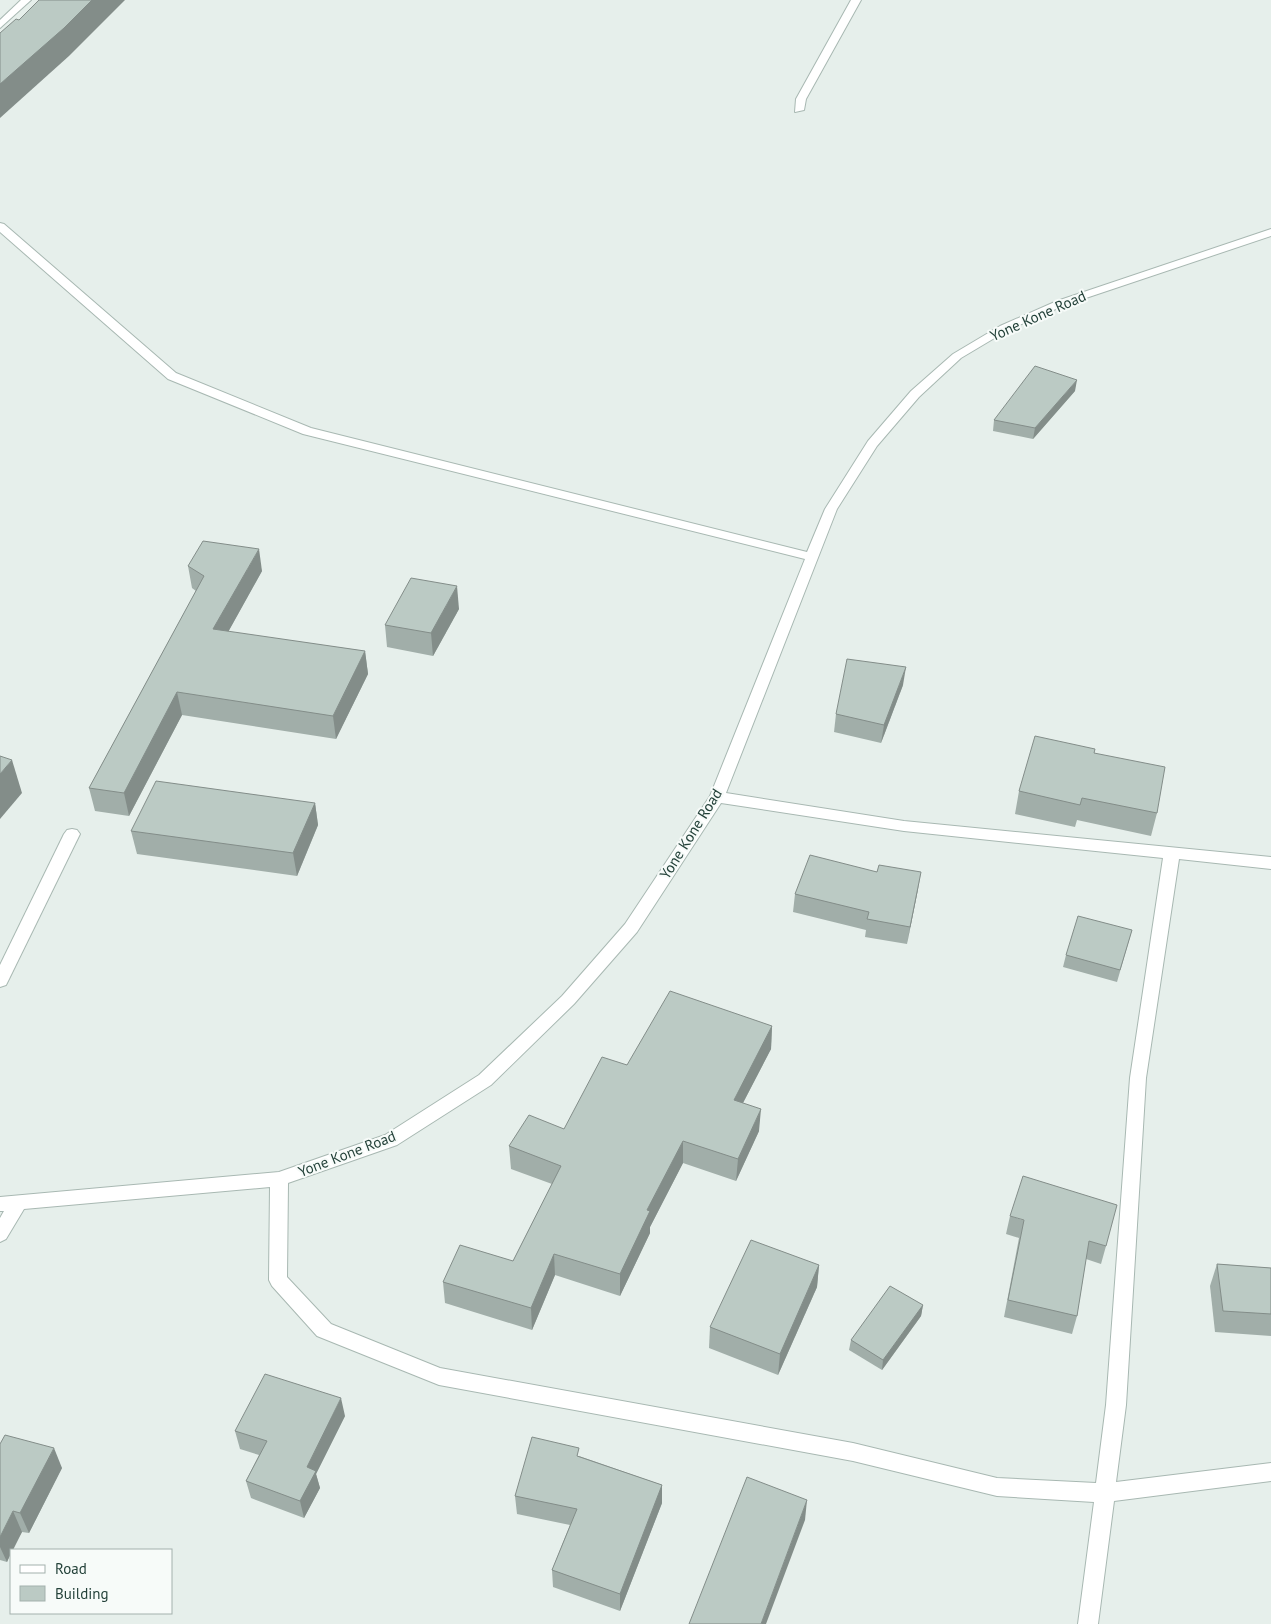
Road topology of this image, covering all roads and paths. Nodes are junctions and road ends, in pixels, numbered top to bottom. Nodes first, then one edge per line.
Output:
1 (26, 0) edge
2 (856, 0) edge
3 (0, 25) edge
4 (799, 110) dead end
5 (0, 226) edge
6 (1271, 232) edge
7 (812, 557) junction
8 (717, 797) junction
9 (72, 834) dead end
10 (1172, 852) junction
11 (1271, 863) edge
12 (0, 981) edge
13 (279, 1179) junction
14 (9, 1204) edge
15 (0, 1234) edge
16 (1271, 1472) edge
17 (1106, 1493) junction
18 (1088, 1624) edge

1 - 3 street
2 - 4 street
5 - 7 street
6 - 7 street, Yone Kone Road
7 - 8 street, Yone Kone Road
8 - 10 street
8 - 13 street, Yone Kone Road
9 - 12 street
10 - 11 street
10 - 17 street
13 - 14 street, Yone Kone Road
13 - 17 street
14 - 15 street
16 - 17 street
17 - 18 street

